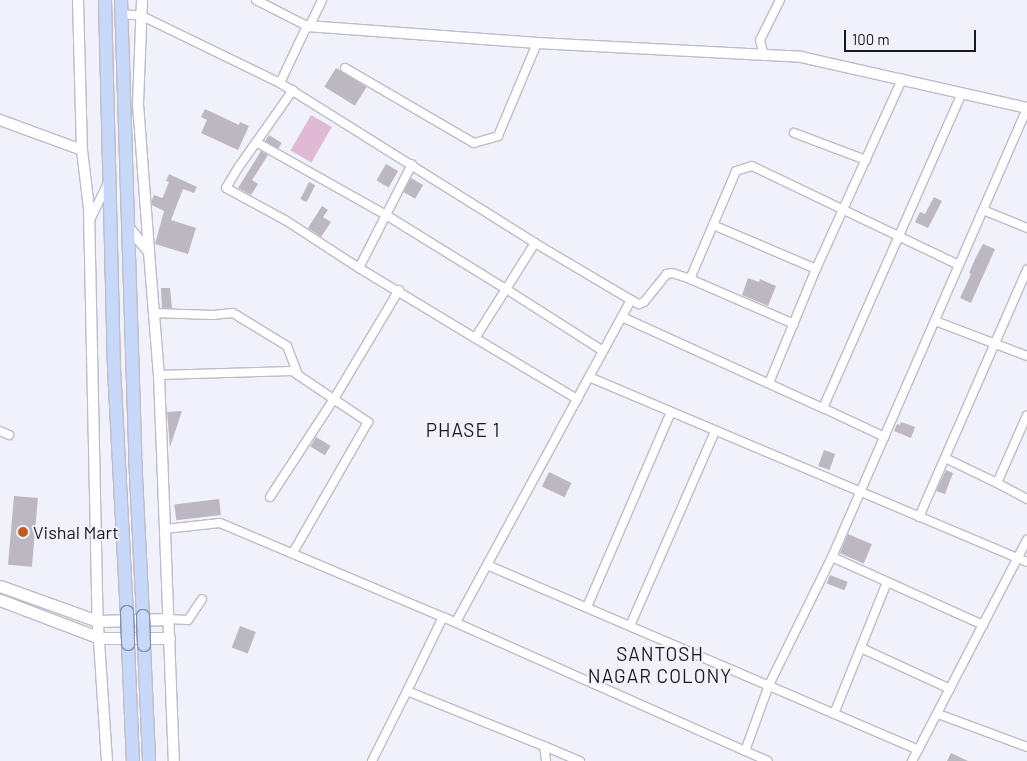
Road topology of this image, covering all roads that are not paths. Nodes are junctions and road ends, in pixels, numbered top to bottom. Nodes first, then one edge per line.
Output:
1 (78, 0) edge
2 (105, 0) edge
3 (121, 0) edge
4 (142, 0) edge
5 (256, 0) edge
6 (322, 0) edge
7 (780, 0) edge
8 (122, 14) junction
9 (142, 16) junction
10 (308, 26) junction
11 (537, 43) junction
12 (764, 56) junction
13 (345, 68) dead end
14 (902, 79) junction
15 (280, 82) junction
16 (293, 90) junction
17 (962, 93) junction
18 (1027, 109) edge
19 (0, 120) edge
20 (794, 133) dead end
21 (256, 142) junction
22 (82, 150) junction
23 (866, 160) junction
24 (412, 164) junction
25 (109, 180) junction
26 (983, 210) junction
27 (844, 212) junction
28 (386, 215) junction
29 (90, 222) junction
30 (713, 226) junction
31 (128, 227) junction
32 (1027, 228) edge
33 (900, 236) junction
34 (535, 243) junction
35 (149, 252) junction
36 (959, 266) junction
37 (359, 268) junction
38 (816, 270) junction
39 (1027, 270) edge
40 (693, 280) junction
41 (506, 289) junction
42 (399, 290) junction
43 (631, 300) junction
44 (153, 313) junction
45 (622, 316) junction
46 (935, 321) junction
47 (794, 324) junction
48 (475, 338) junction
49 (994, 345) junction
50 (603, 351) junction
51 (1027, 356) edge
52 (159, 375) junction
53 (298, 375) junction
54 (589, 377) junction
55 (769, 383) junction
56 (334, 399) junction
57 (577, 400) junction
58 (823, 408) junction
59 (671, 412) junction
60 (1027, 415) edge
61 (0, 431) edge
62 (715, 431) junction
63 (9, 435) dead end
64 (885, 437) junction
65 (945, 458) junction
66 (997, 483) junction
67 (860, 492) junction
68 (270, 497) dead end
69 (1027, 499) edge
70 (919, 517) junction
71 (165, 529) junction
72 (1027, 540) edge
73 (292, 554) junction
74 (832, 557) junction
75 (1017, 559) junction
76 (1027, 562) edge
77 (487, 564) junction
78 (887, 582) junction
79 (0, 586) edge
80 (202, 599) dead end
81 (0, 600) edge
82 (587, 607) junction
83 (443, 617) junction
84 (168, 618) junction
85 (98, 621) junction
86 (456, 622) junction
87 (983, 625) junction
88 (630, 626) junction
89 (100, 638) junction
90 (169, 638) junction
91 (861, 648) junction
92 (769, 685) junction
93 (950, 689) junction
94 (407, 691) junction
95 (834, 714) junction
96 (938, 714) junction
97 (544, 746) junction
98 (1027, 747) edge
99 (918, 750) junction
100 (745, 751) junction
101 (107, 761) edge
102 (133, 761) edge
103 (149, 761) edge
104 (174, 761) edge
105 (372, 761) edge
106 (546, 761) edge
107 (580, 761) edge
108 (768, 761) edge
109 (912, 761) edge

1 - 22 street
2 - 25 highway
3 - 8 highway
4 - 9 street
5 - 10 street
6 - 10 street
7 - 12 street
8 - 9 street
8 - 31 highway
9 - 15 street
9 - 35 street
10 - 11 street
10 - 15 street
11 - 12 street
11 - 13 street
12 - 14 street
14 - 17 street
14 - 23 street
15 - 16 street
16 - 21 street
16 - 24 street
17 - 18 street
17 - 33 street
18 - 26 street
19 - 22 street
20 - 23 street
21 - 28 street
21 - 37 street
22 - 29 street
23 - 27 street
24 - 28 street
24 - 34 street
25 - 29 street
25 - 102 highway, bridge
26 - 32 street
26 - 36 street
27 - 30 street
27 - 33 street
27 - 38 street
28 - 37 street
28 - 41 street
29 - 85 street
30 - 38 street
30 - 40 street
31 - 35 street
31 - 103 highway, bridge
33 - 36 street
33 - 58 street
34 - 41 street
34 - 43 street
35 - 44 street
36 - 46 street
37 - 42 street
38 - 47 street
39 - 49 street
40 - 43 street
40 - 47 street
41 - 48 street
41 - 50 street
42 - 48 street
42 - 56 street
43 - 45 street
44 - 52 street
44 - 53 street
45 - 50 street
45 - 55 street
46 - 49 street
46 - 64 street
47 - 55 street
48 - 57 street
49 - 51 street
49 - 65 street
50 - 54 street
52 - 53 street
52 - 71 street
53 - 56 street
54 - 57 street
54 - 59 street
55 - 58 street
56 - 68 street
56 - 73 street
57 - 77 street
58 - 64 street
59 - 62 street
59 - 82 street
60 - 66 street
61 - 63 street
62 - 67 street
62 - 88 street
64 - 67 street
65 - 66 street
65 - 70 street
66 - 69 street
67 - 70 street
67 - 74 street
70 - 75 street
71 - 73 street
71 - 84 street
72 - 75 street
73 - 83 street
74 - 78 street
74 - 92 street
75 - 76 street
75 - 87 street
77 - 82 street
77 - 86 street
78 - 87 street
78 - 91 street
79 - 85 main road
80 - 84 street
81 - 89 main road
82 - 88 street
83 - 86 street
83 - 94 street
84 - 85 main road
84 - 90 street
85 - 89 street
86 - 100 street
87 - 93 street
88 - 92 street
89 - 90 main road
89 - 101 street
90 - 104 street
91 - 93 street
91 - 95 street
92 - 95 street
92 - 100 street
93 - 96 street
94 - 97 street
94 - 105 street
95 - 99 street
96 - 98 street
96 - 99 street
97 - 106 street
97 - 107 street
99 - 109 street
100 - 108 street

